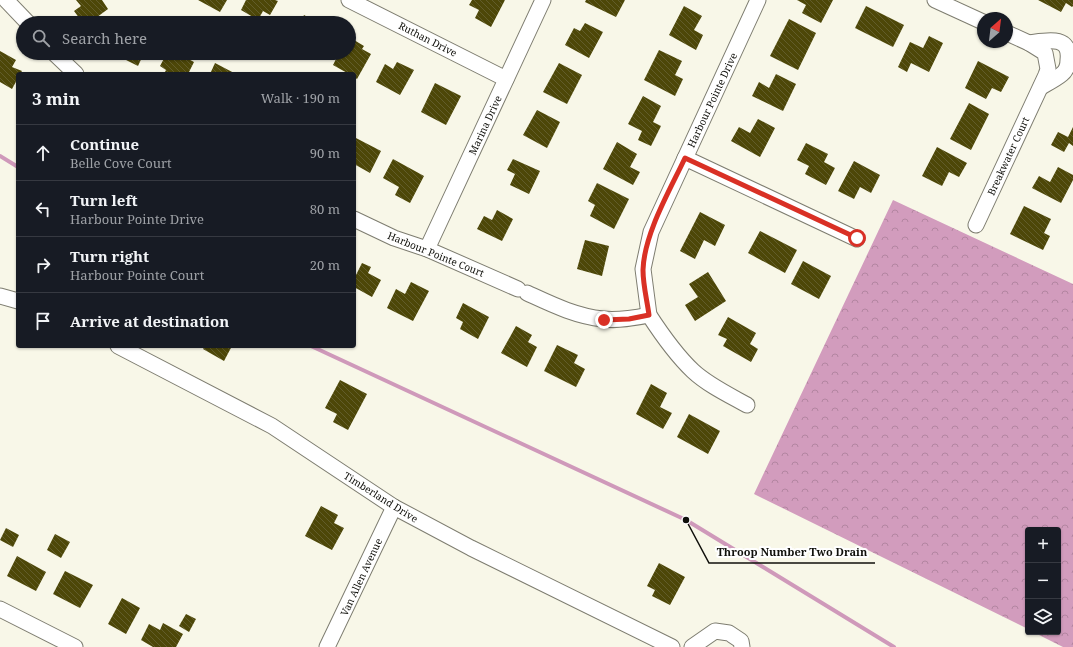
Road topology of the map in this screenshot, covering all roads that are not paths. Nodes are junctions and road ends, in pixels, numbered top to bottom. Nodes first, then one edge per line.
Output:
1 (349, 0) edge
2 (543, 0) edge
3 (758, 0) edge
4 (935, 0) edge
5 (16, 3) edge
6 (24, 16) edge
7 (977, 19) edge
8 (1013, 36) edge
9 (1029, 43) junction
10 (61, 60) edge
11 (74, 72) edge
12 (506, 79) junction
13 (1041, 87) junction
14 (685, 158) junction
15 (356, 220) edge
16 (976, 225) dead end
17 (857, 238) dead end
18 (427, 249) junction
19 (0, 296) edge
20 (16, 300) edge
21 (649, 315) junction
22 (122, 348) edge
23 (747, 405) dead end
24 (394, 507) junction
25 (0, 609) edge
26 (75, 647) edge
27 (327, 647) edge
28 (672, 647) edge
29 (692, 647) edge
30 (742, 647) edge

1 - 12 street, Ruthan Drive
2 - 12 street, Marina Drive
3 - 14 street, Harbour Pointe Drive
4 - 7 street
5 - 6 street
8 - 9 street, Breakwater Court
9 - 13 street, Breakwater Court
9 - 13 street
10 - 11 street
12 - 18 street, Marina Drive
13 - 16 street, Breakwater Court
14 - 17 street
14 - 21 street, Harbour Pointe Drive
15 - 18 street, Harbour Pointe Court
18 - 21 street, Harbour Pointe Court
19 - 20 street
21 - 23 street
22 - 24 street, Timberland Drive
24 - 27 street, Van Allen Avenue
24 - 28 street, Timberland Drive
25 - 26 street
29 - 30 street

